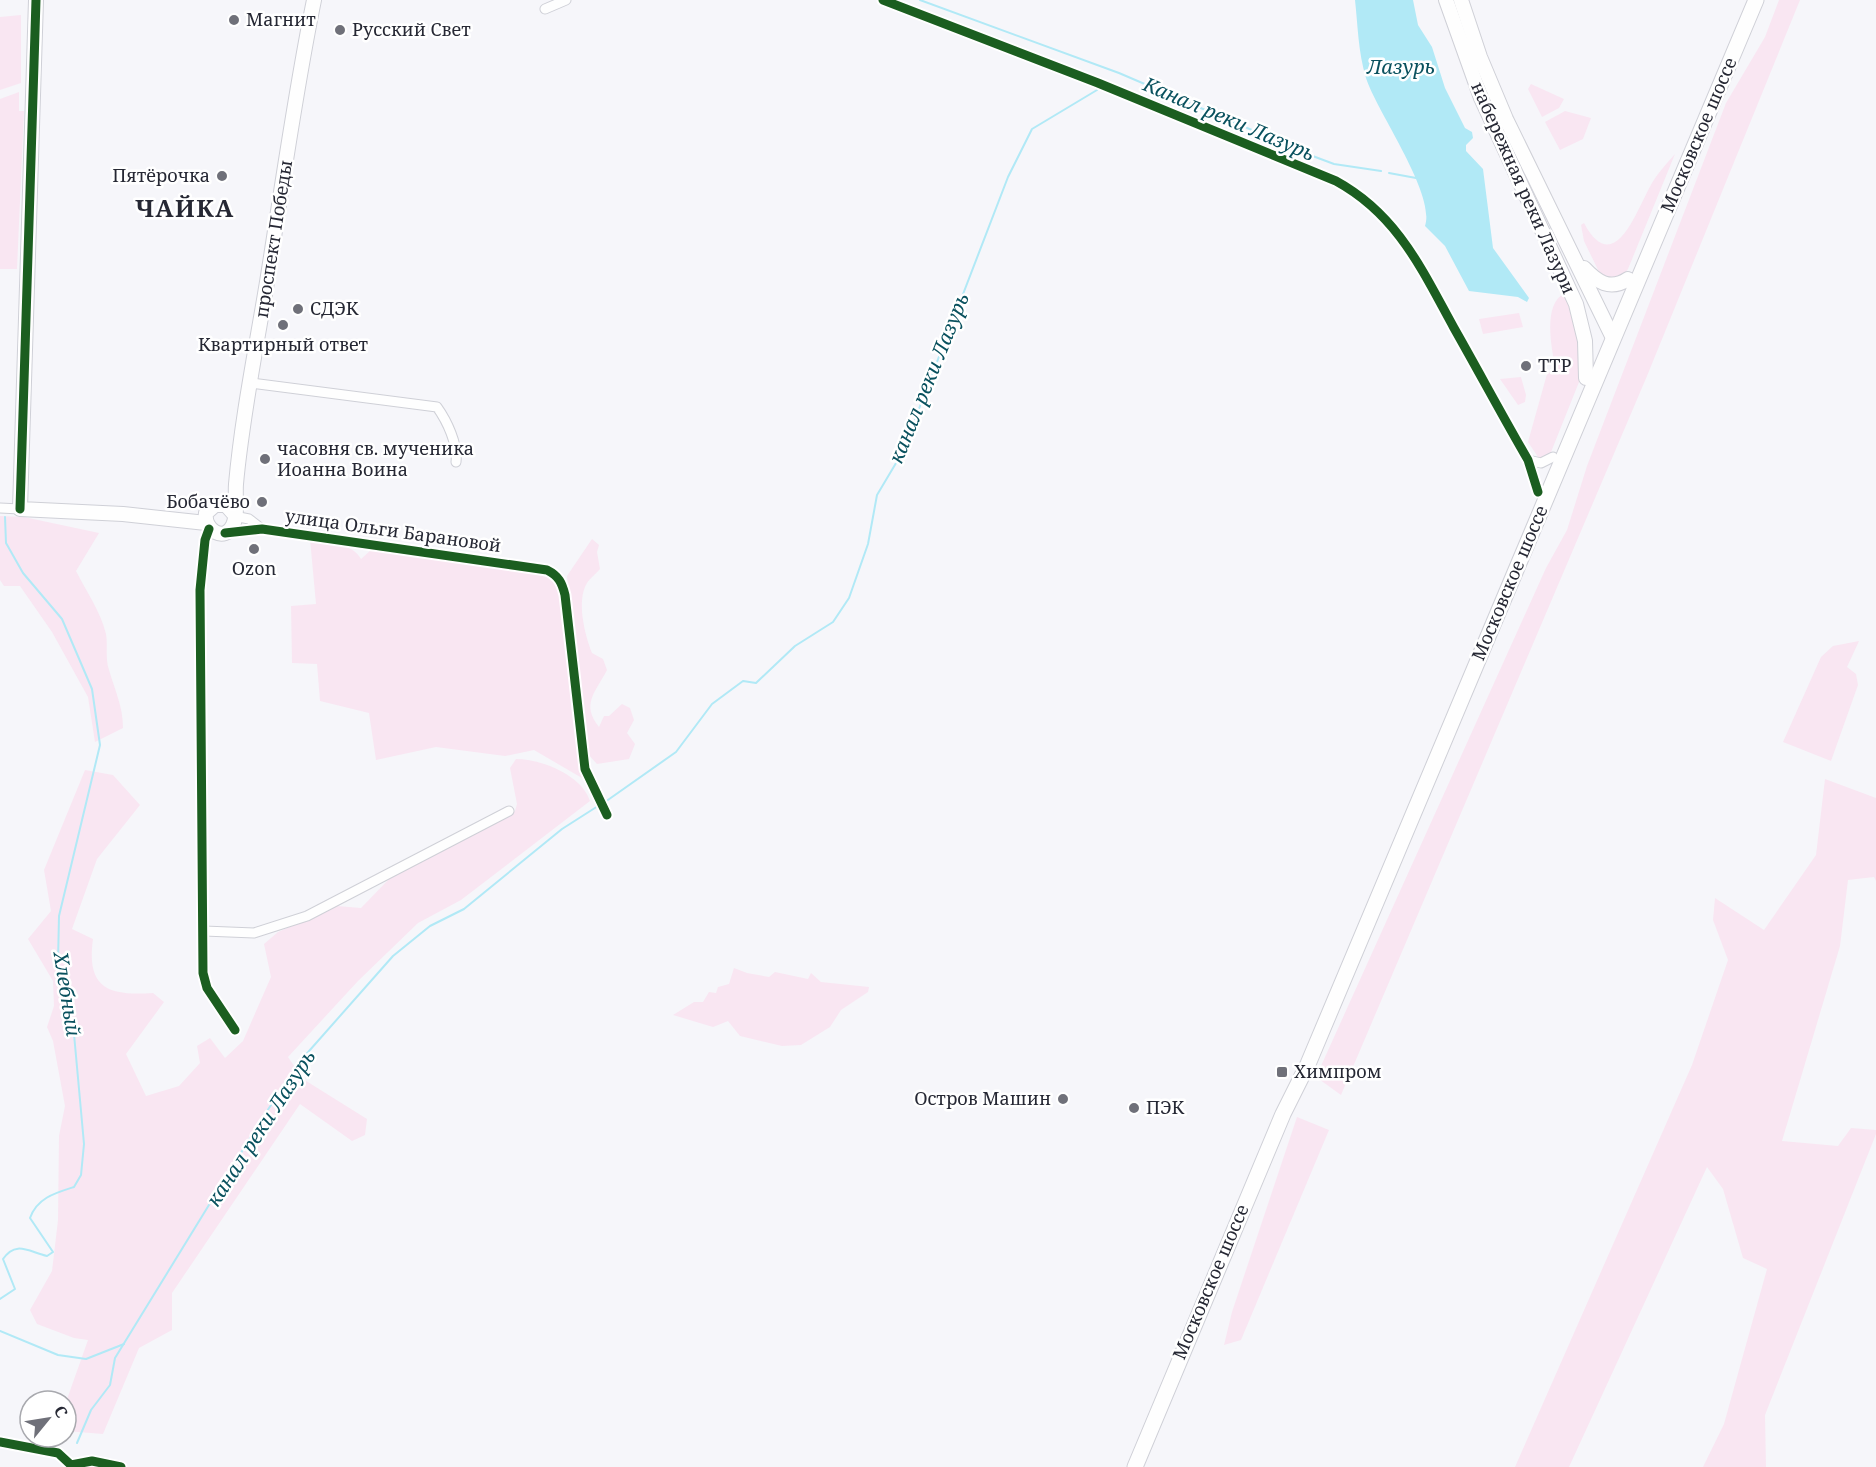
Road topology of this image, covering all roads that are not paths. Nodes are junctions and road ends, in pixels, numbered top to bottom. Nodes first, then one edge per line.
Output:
1 (36, 0) edge
2 (314, 0) edge
3 (566, 0) edge
4 (883, 0) edge
5 (1446, 0) edge
6 (1461, 0) edge
7 (1746, 0) edge
8 (1756, 0) edge
9 (545, 9) dead end
10 (1500, 122) junction
11 (1510, 144) junction
12 (1555, 218) junction
13 (1539, 225) junction
14 (1577, 261) junction
15 (1628, 279) junction
16 (1611, 332) junction
17 (1586, 378) junction
18 (251, 383) junction
19 (1553, 457) junction
20 (1528, 460) junction
21 (456, 462) dead end
22 (237, 479) junction
23 (1538, 492) junction
24 (213, 506) junction
25 (0, 508) edge
26 (20, 509) junction
27 (234, 515) junction
28 (177, 520) junction
29 (207, 526) junction
30 (262, 529) junction
31 (225, 533) junction
32 (509, 811) dead end
33 (607, 815) dead end
34 (204, 931) junction
35 (235, 1030) dead end
36 (1290, 1098) junction
37 (0, 1442) edge
38 (121, 1467) edge
39 (1135, 1467) edge

1 - 26 main road
2 - 18 main road, проспект Победы
3 - 9 street
4 - 20 street
5 - 10 main road, набережная реки Лазури
6 - 10 main road, набережная реки Лазури
7 - 15 main road, Московское шоссе
8 - 16 main road, Московское шоссе
10 - 11 main road, набережная реки Лазури
11 - 12 main road, набережная реки Лазури
11 - 13 main road, набережная реки Лазури
12 - 13 main road
12 - 14 main road, набережная реки Лазури
13 - 17 main road, набережная реки Лазури
14 - 15 main road
14 - 16 main road, набережная реки Лазури
15 - 16 main road, Московское шоссе
16 - 17 main road, Московское шоссе
16 - 36 main road, Московское шоссе
17 - 19 main road, Московское шоссе
18 - 21 street
18 - 22 main road, проспект Победы
19 - 20 street
19 - 23 main road, Московское шоссе
20 - 23 street
22 - 24 main road
22 - 27 main road, проспект Победы
23 - 36 main road, Московское шоссе
24 - 27 main road
24 - 28 main road
24 - 29 main road
25 - 26 street
26 - 28 main road
27 - 30 street, улица Ольги Барановой
27 - 31 main road, проспект Победы
28 - 29 main road
29 - 31 main road
29 - 34 street
30 - 31 street, улица Ольги Барановой
30 - 33 street, улица Ольги Барановой
32 - 34 street
34 - 35 street
36 - 39 main road, Московское шоссе
37 - 38 street

